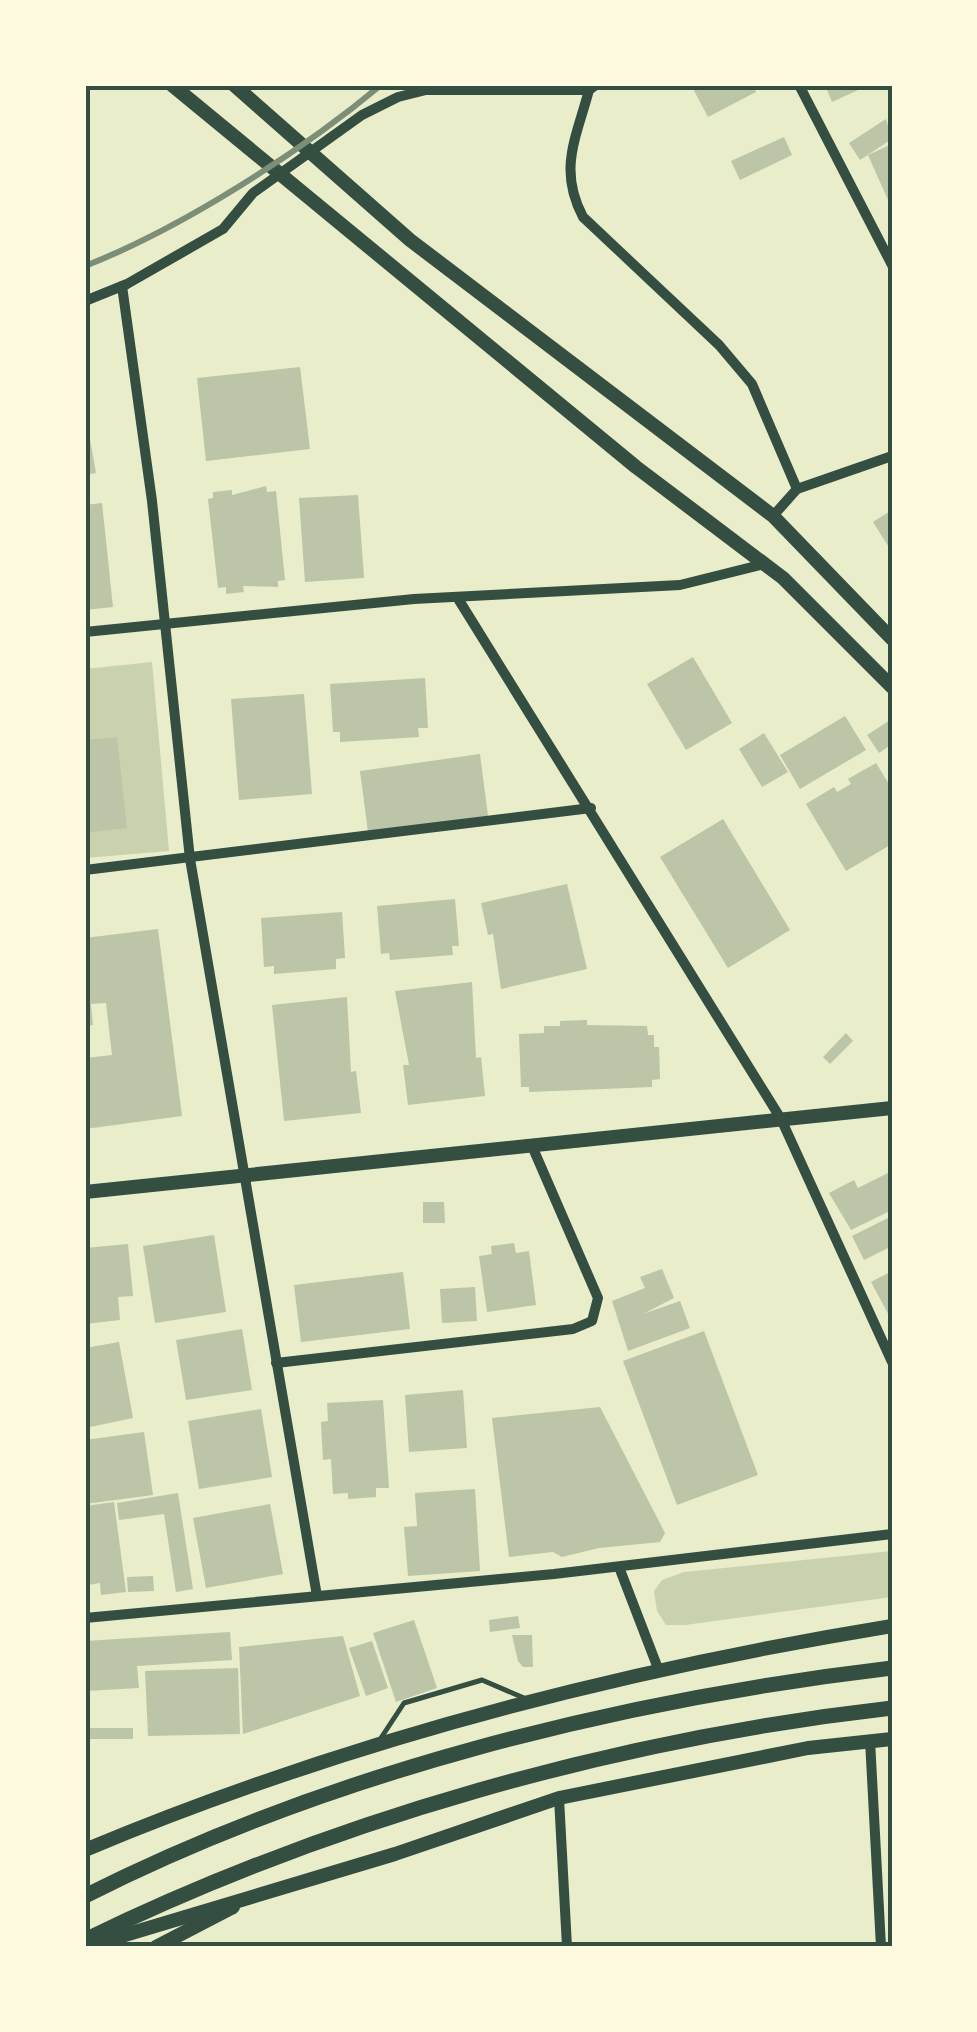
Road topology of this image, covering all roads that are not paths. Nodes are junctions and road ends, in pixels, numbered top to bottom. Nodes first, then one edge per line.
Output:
1 (172, 85) edge
2 (234, 85) edge
3 (799, 85) edge
4 (593, 88) edge
5 (892, 265) edge
6 (122, 286) junction
7 (85, 300) edge
8 (892, 456) edge
9 (797, 489) junction
10 (773, 516) junction
11 (764, 564) junction
12 (457, 597) junction
13 (166, 622) junction
14 (85, 632) edge
15 (892, 639) edge
16 (892, 687) edge
17 (591, 808) junction
18 (190, 859) junction
19 (85, 870) edge
20 (892, 1108) edge
21 (781, 1119) junction
22 (532, 1146) junction
23 (243, 1177) junction
24 (85, 1192) edge
25 (892, 1362) edge
26 (276, 1363) junction
27 (892, 1534) edge
28 (619, 1567) junction
29 (317, 1596) junction
30 (85, 1618) edge
31 (892, 1626) edge
32 (892, 1668) edge
33 (660, 1671) junction
34 (532, 1701) junction
35 (892, 1708) edge
36 (892, 1739) edge
37 (870, 1740) junction
38 (378, 1744) junction
39 (559, 1798) junction
40 (87, 1847) edge
41 (264, 1890) junction
42 (85, 1896) edge
43 (85, 1943) edge
44 (156, 1947) edge
45 (568, 1947) edge
46 (881, 1947) edge

1 - 11 main road
2 - 10 main road
3 - 5 street
4 - 6 street
4 - 9 street
6 - 7 street
6 - 13 street
8 - 9 street
9 - 10 street
10 - 15 main road
11 - 12 street
11 - 16 main road
12 - 13 street
12 - 17 street
13 - 14 street
13 - 18 street
17 - 18 street
17 - 21 street
18 - 19 street
18 - 23 street
20 - 21 main road
21 - 22 main road
21 - 25 street
22 - 23 main road
22 - 26 street
23 - 24 main road
23 - 26 street
26 - 29 street
27 - 28 street
28 - 29 street
28 - 33 street
29 - 30 street
31 - 33 main road
32 - 42 highway
33 - 34 main road
34 - 38 main road
34 - 38 lane
35 - 43 highway
36 - 37 main road
37 - 39 main road
37 - 46 street
38 - 40 main road
39 - 41 main road
39 - 45 street
41 - 43 main road
41 - 44 main road

